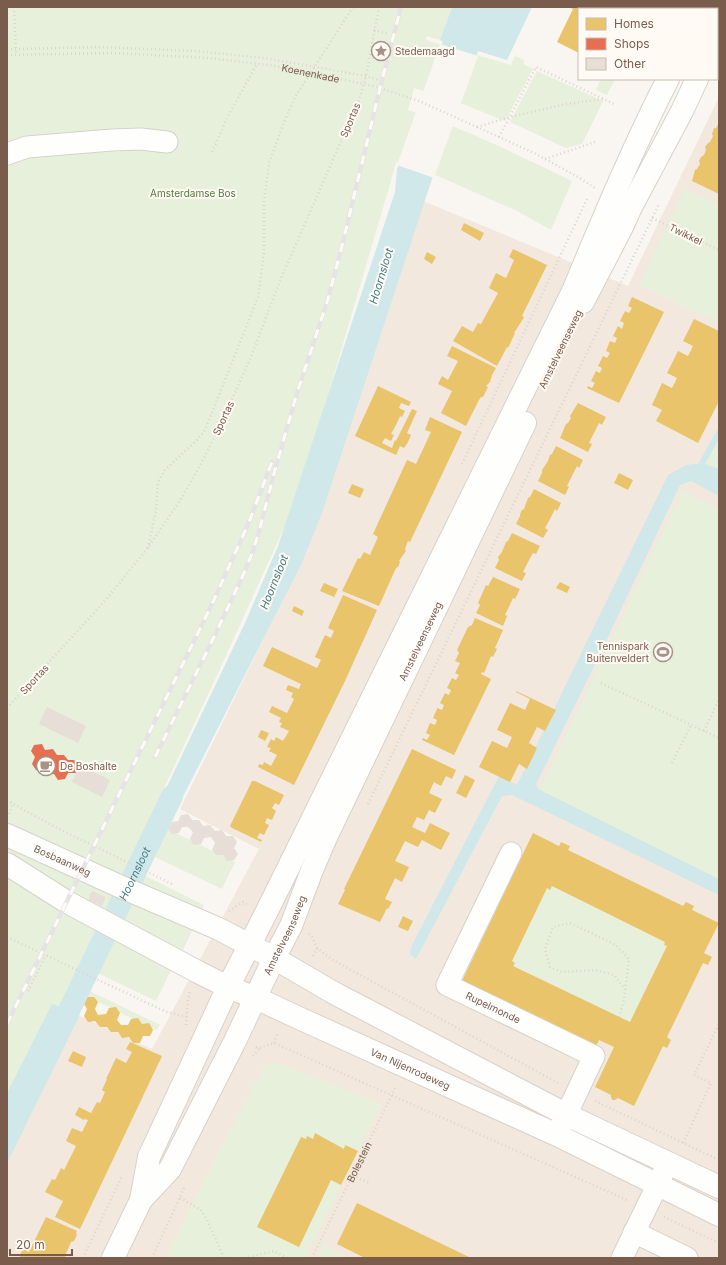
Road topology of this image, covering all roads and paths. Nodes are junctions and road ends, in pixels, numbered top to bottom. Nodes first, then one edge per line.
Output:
1 (14, 7) edge
2 (353, 7) edge
3 (379, 7) edge
4 (374, 30) junction
5 (389, 34) dead end
6 (16, 49) junction
7 (7, 50) edge
8 (7, 55) edge
9 (16, 55) junction
10 (257, 64) junction
11 (314, 67) junction
12 (309, 73) junction
13 (366, 76) junction
14 (668, 80) edge
15 (697, 80) edge
16 (382, 81) dead end
17 (364, 84) junction
18 (604, 99) junction
19 (614, 104) dead end
20 (510, 117) junction
21 (477, 127) junction
22 (499, 137) junction
23 (167, 142) dead end
24 (595, 142) dead end
25 (8, 147) edge
26 (212, 152) dead end
27 (544, 159) junction
28 (592, 187) dead end
29 (719, 250) edge
30 (147, 549) junction
31 (602, 683) dead end
32 (719, 699) edge
33 (7, 708) edge
34 (691, 725) junction
35 (704, 731) junction
36 (719, 738) edge
37 (672, 763) dead end
38 (7, 800) edge
39 (13, 804) junction
40 (366, 808) dead end
41 (7, 818) edge
42 (7, 835) edge
43 (511, 854) dead end
44 (7, 864) edge
45 (146, 870) dead end
46 (313, 928) dead end
47 (312, 936) dead end
48 (7, 937) edge
49 (249, 944) junction
50 (317, 948) dead end
51 (46, 955) junction
52 (274, 958) junction
53 (228, 986) junction
54 (625, 989) junction
55 (28, 991) dead end
56 (256, 998) junction
57 (186, 1017) dead end
58 (619, 1017) dead end
59 (719, 1024) edge
60 (274, 1043) dead end
61 (405, 1066) junction
62 (577, 1092) junction
63 (391, 1095) junction
64 (566, 1115) junction
65 (557, 1135) junction
66 (683, 1143) junction
67 (719, 1160) edge
68 (668, 1163) junction
69 (353, 1175) junction
70 (369, 1183) dead end
71 (657, 1185) junction
72 (719, 1187) edge
73 (180, 1198) dead end
74 (141, 1200) junction
75 (646, 1208) junction
76 (719, 1215) edge
77 (634, 1232) junction
78 (719, 1243) edge
79 (113, 1258) edge
80 (224, 1258) edge
81 (245, 1258) edge
82 (287, 1258) edge
83 (312, 1258) edge
84 (622, 1258) edge
85 (687, 1258) edge

1 - 6 path
2 - 11 path
3 - 4 path, Sportas
4 - 5 path
4 - 13 path, Sportas
6 - 7 path
6 - 9 path
6 - 11 path
8 - 9 path, Koenenkade
9 - 10 path, Koenenkade
10 - 12 path, Koenenkade
10 - 26 path
11 - 12 path
11 - 13 path
12 - 17 path, Koenenkade
12 - 30 path
13 - 16 path
13 - 17 path, Sportas
14 - 49 main road, Amstelveenseweg
15 - 52 main road, Amstelveenseweg
17 - 21 path, Koenenkade
17 - 30 path, Sportas
18 - 19 path
18 - 20 path
18 - 20 path
20 - 21 path
20 - 22 path
21 - 22 path, Koenenkade
22 - 27 path, Koenenkade
23 - 25 street
24 - 27 path
27 - 28 path, Koenenkade
29 - 40 path, Twikkel
30 - 33 path, Sportas
31 - 34 path
32 - 35 path
34 - 35 path
34 - 37 path
35 - 36 path
38 - 39 path
39 - 41 path
39 - 45 path
42 - 49 main road, Bosbaanweg
43 - 62 street, Rupelmonde
44 - 53 main road, Van Nijenrodeweg
46 - 47 path
48 - 51 path
49 - 52 main road
49 - 53 main road, Amstelveenseweg
50 - 62 path
51 - 55 path
51 - 57 path
52 - 56 main road, Amstelveenseweg
52 - 64 main road
53 - 56 main road, Van Nijenrodeweg
53 - 74 main road, Amstelveenseweg
54 - 54 path
54 - 58 path
56 - 61 main road, Van Nijenrodeweg
56 - 74 main road, Amstelveenseweg
59 - 66 path
60 - 63 path
61 - 63 path, Bolestein
61 - 65 main road, Van Nijenrodeweg
62 - 64 street, Rupelmonde
62 - 66 path
63 - 69 path, Bolestein
63 - 75 path
64 - 65 street, Rupelmonde
64 - 68 main road
65 - 71 main road, Van Nijenrodeweg
66 - 67 path
68 - 71 street
68 - 72 main road
69 - 70 path
69 - 83 path, Bolestein
71 - 75 street
71 - 76 main road, Van Nijenrodeweg
73 - 80 path
74 - 79 main road, Amstelveenseweg
75 - 77 street
75 - 78 path
77 - 84 street
77 - 85 street
81 - 82 path

